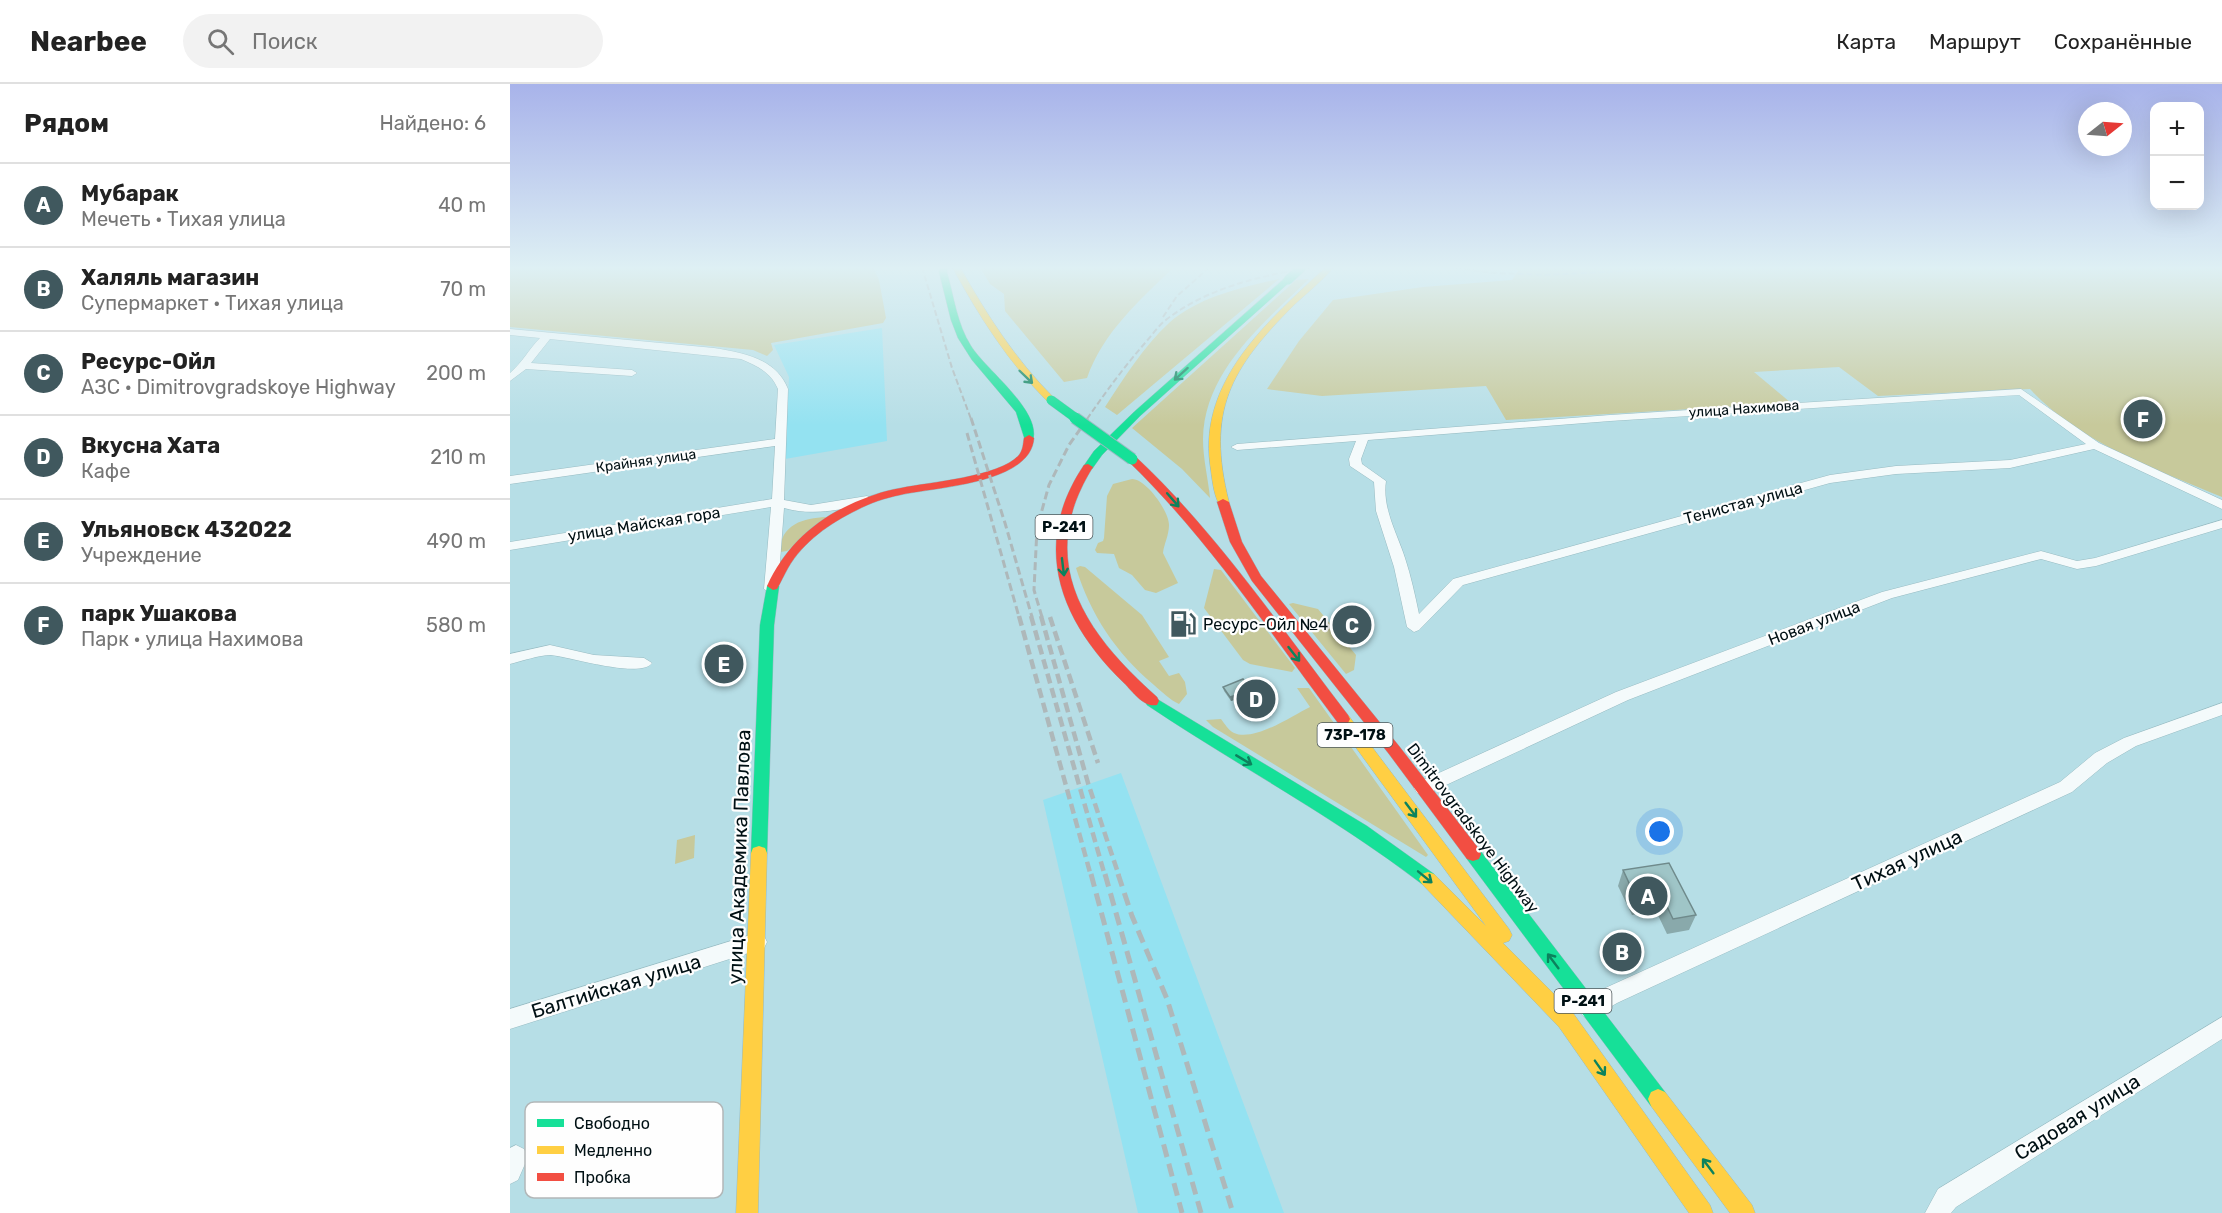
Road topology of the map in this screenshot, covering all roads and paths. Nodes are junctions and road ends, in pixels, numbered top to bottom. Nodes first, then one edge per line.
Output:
1 (957, 320) edge
2 (986, 320) edge
3 (998, 320) edge
4 (1243, 320) edge
5 (1276, 320) edge
6 (510, 332) edge
7 (547, 336) junction
8 (524, 366) junction
9 (632, 373) dead end
10 (510, 378) edge
11 (1057, 397) junction
12 (1363, 437) junction
13 (781, 442) junction
14 (2095, 446) junction
15 (1237, 447) dead end
16 (1139, 456) junction
17 (510, 480) edge
18 (873, 499) junction
19 (778, 502) junction
20 (2222, 505) edge
21 (2222, 524) edge
22 (510, 546) edge
23 (1248, 568) junction
24 (770, 598) junction
25 (510, 659) edge
26 (644, 663) dead end
27 (2222, 709) edge
28 (1423, 788) junction
29 (757, 942) junction
30 (1589, 1010) junction
31 (510, 1019) edge
32 (1566, 1020) junction
33 (2222, 1027) edge
34 (747, 1213) edge
35 (1702, 1213) edge
36 (1744, 1213) edge
37 (1937, 1213) edge

1 - 18 main road
2 -> 11 main road, Dimitrovgradskoye Highway / 73Р-178
3 - 11 main road, Dimitrovgradskoye Highway / 73Р-178
4 -> 32 main road, Р-241, bridge
5 - 23 main road, Р-241
6 - 7 street, улица Академика Павлова
7 - 8 street
7 - 13 street, улица Академика Павлова
8 - 9 street
8 - 10 street
11 - 16 main road, Dimitrovgradskoye Highway / 73Р-178, bridge
12 - 14 street, улица Нахимова
12 - 14 street, Тенистая улица
12 - 15 street, улица Нахимова
13 - 17 street, Крайняя улица
13 - 19 street, улица Академика Павлова
14 - 20 street, улица Нахимова
16 - 23 main road, Dimitrovgradskoye Highway / 73Р-178
16 -> 32 main road, Dimitrovgradskoye Highway / 73Р-178
18 - 19 street
18 - 24 main road
19 - 22 street, улица Майская гора
19 - 24 street, улица Академика Павлова
21 - 28 street, Новая улица
23 - 28 main road, Dimitrovgradskoye Highway / Р-241
24 - 29 main road, улица Академика Павлова
25 - 26 street
27 - 30 street, Тихая улица
30 -> 28 main road, Dimitrovgradskoye Highway / Р-241
29 - 31 street, Балтийская улица
29 - 34 main road, улица Академика Павлова
36 -> 30 main road, Dimitrovgradskoye Highway / Р-241
32 -> 35 main road, Dimitrovgradskoye Highway / Р-241
33 - 37 street, Садовая улица

